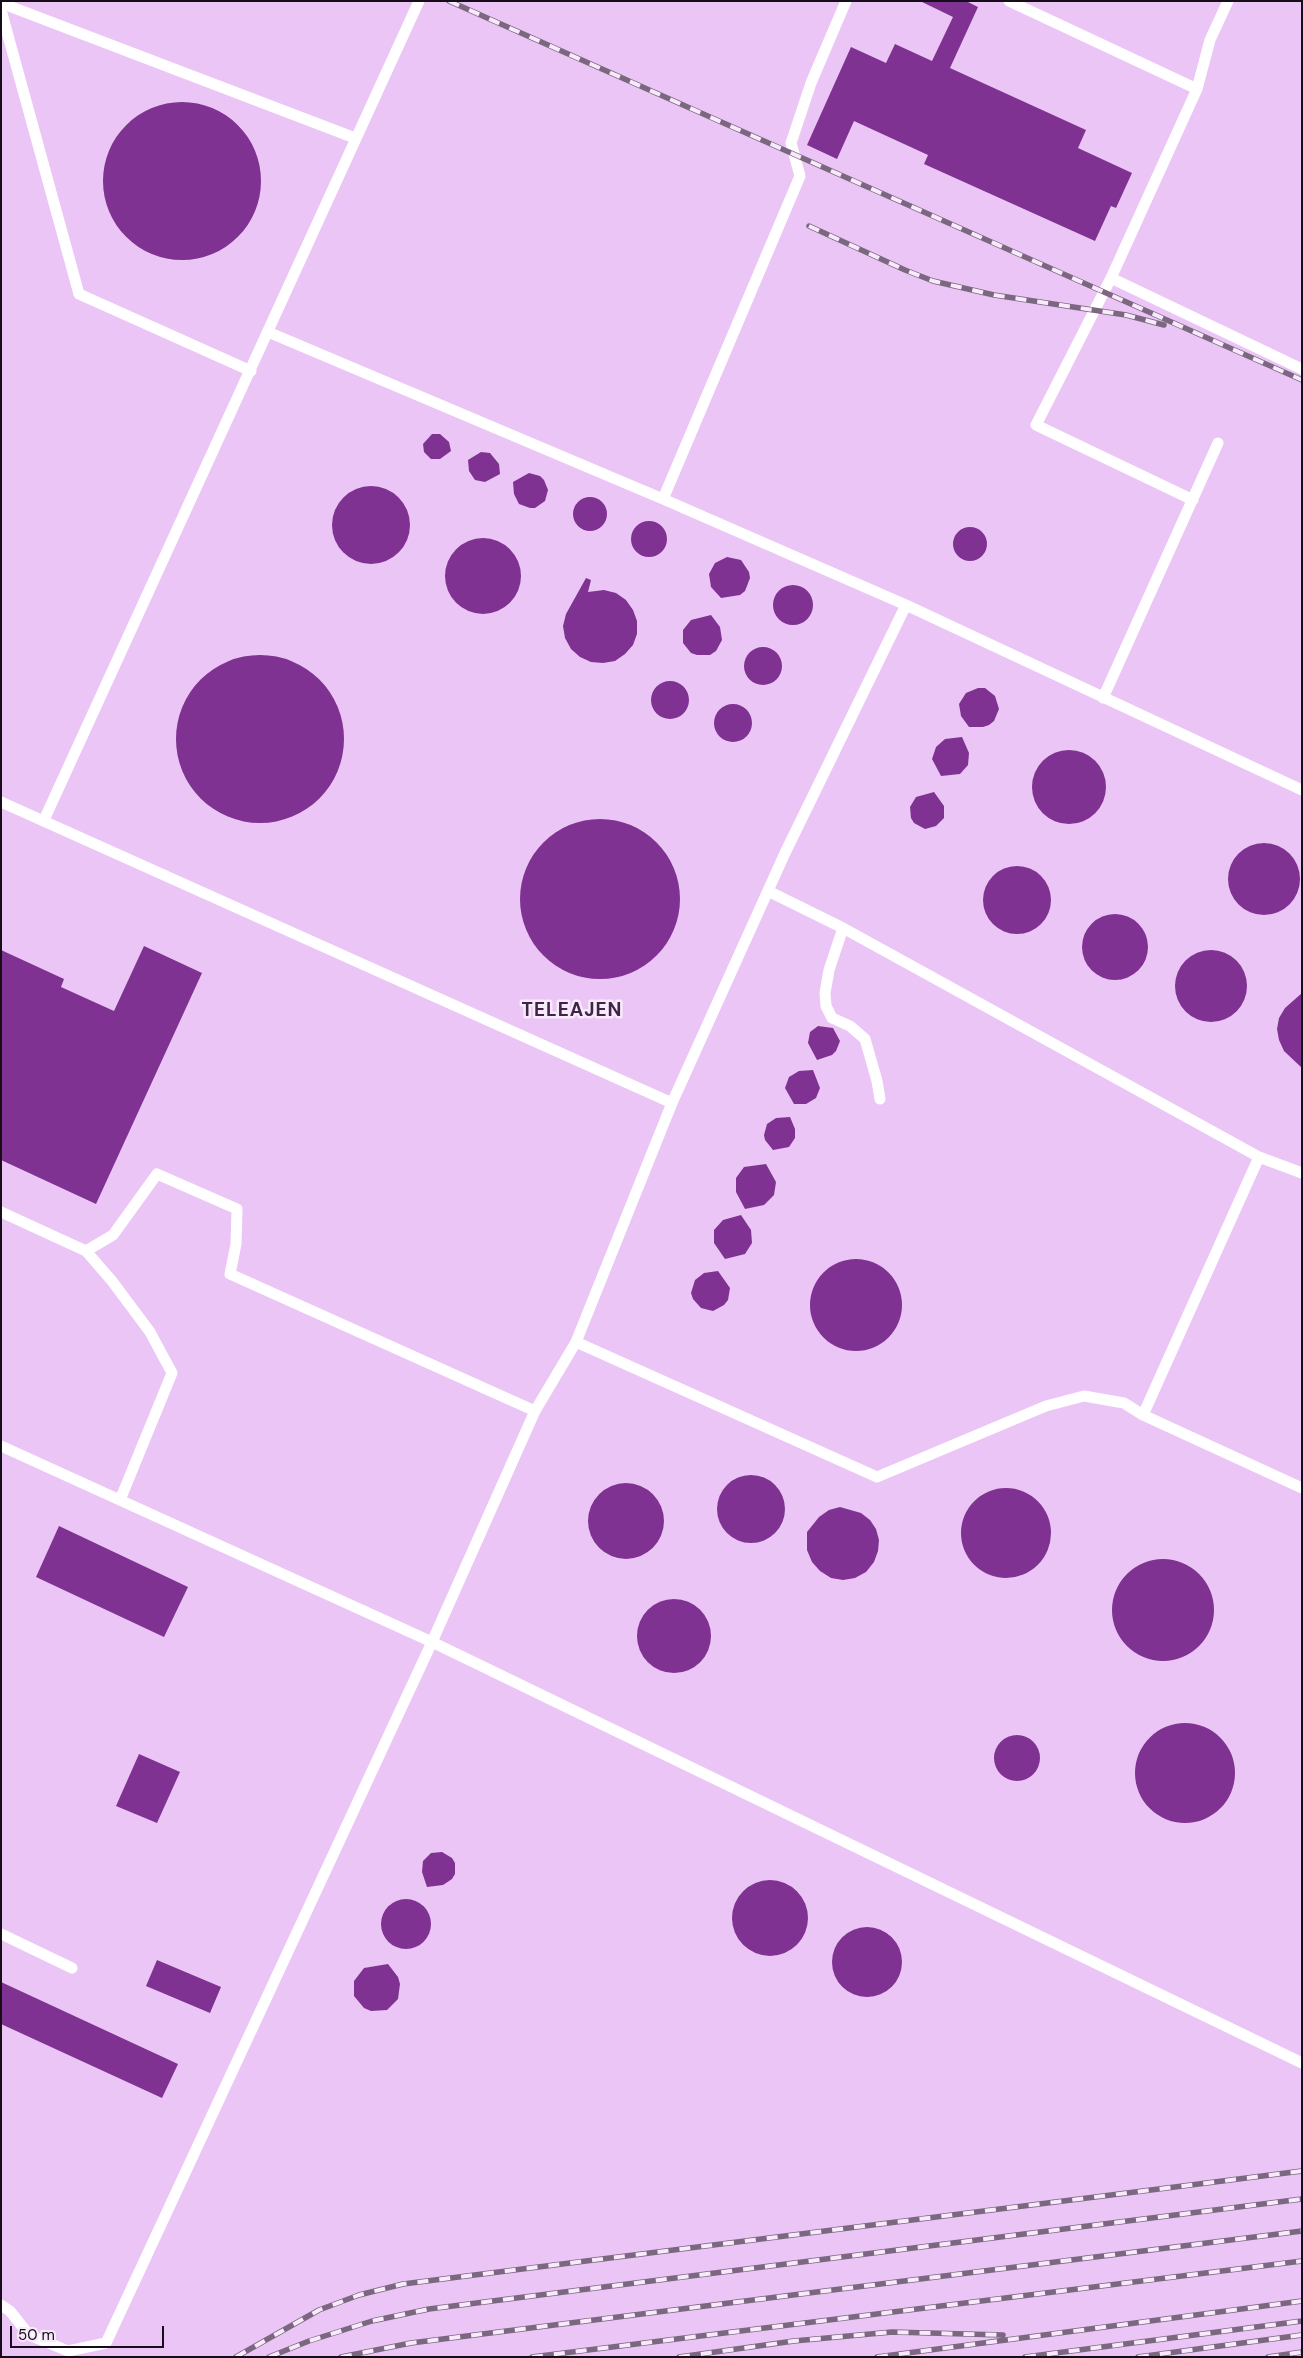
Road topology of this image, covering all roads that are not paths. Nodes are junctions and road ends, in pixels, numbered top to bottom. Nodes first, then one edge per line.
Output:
1 (419, 1) edge
2 (846, 1) edge
3 (1009, 1) edge
4 (1228, 1) edge
5 (1, 3) edge
6 (1, 10) edge
7 (1198, 89) junction
8 (355, 138) junction
9 (1111, 278) junction
10 (268, 332) junction
11 (1302, 369) edge
12 (251, 371) junction
13 (1218, 443) dead end
14 (663, 499) junction
15 (1193, 500) junction
16 (906, 605) junction
17 (1103, 698) junction
18 (1302, 790) edge
19 (1, 802) edge
20 (44, 820) junction
21 (768, 891) junction
22 (843, 928) junction
23 (880, 1099) dead end
24 (672, 1103) junction
25 (1260, 1157) junction
26 (1302, 1173) edge
27 (1, 1212) edge
28 (86, 1251) junction
29 (576, 1342) junction
30 (535, 1411) junction
31 (1143, 1415) junction
32 (1, 1446) edge
33 (1302, 1488) edge
34 (120, 1500) junction
35 (432, 1642) junction
36 (1, 1934) edge
37 (72, 1968) dead end
38 (1302, 2063) edge
39 (1, 2305) edge

1 - 8 lane
2 - 14 lane
3 - 7 lane
4 - 7 lane
5 - 8 lane
6 - 12 lane
7 - 9 lane
8 - 10 lane
9 - 11 lane
9 - 15 lane
10 - 12 lane
10 - 14 lane
12 - 20 lane
13 - 15 lane
14 - 16 lane
15 - 17 lane
16 - 17 lane
16 - 21 lane
17 - 18 lane
19 - 20 lane
20 - 24 lane
21 - 22 lane
21 - 24 lane
22 - 23 lane
22 - 25 lane
24 - 29 lane
25 - 26 lane
25 - 31 lane
27 - 28 lane
28 - 30 lane
28 - 34 lane
29 - 30 lane
29 - 31 lane
30 - 35 lane
31 - 33 lane
32 - 34 lane
34 - 35 lane
35 - 38 lane
35 - 39 lane
36 - 37 lane

